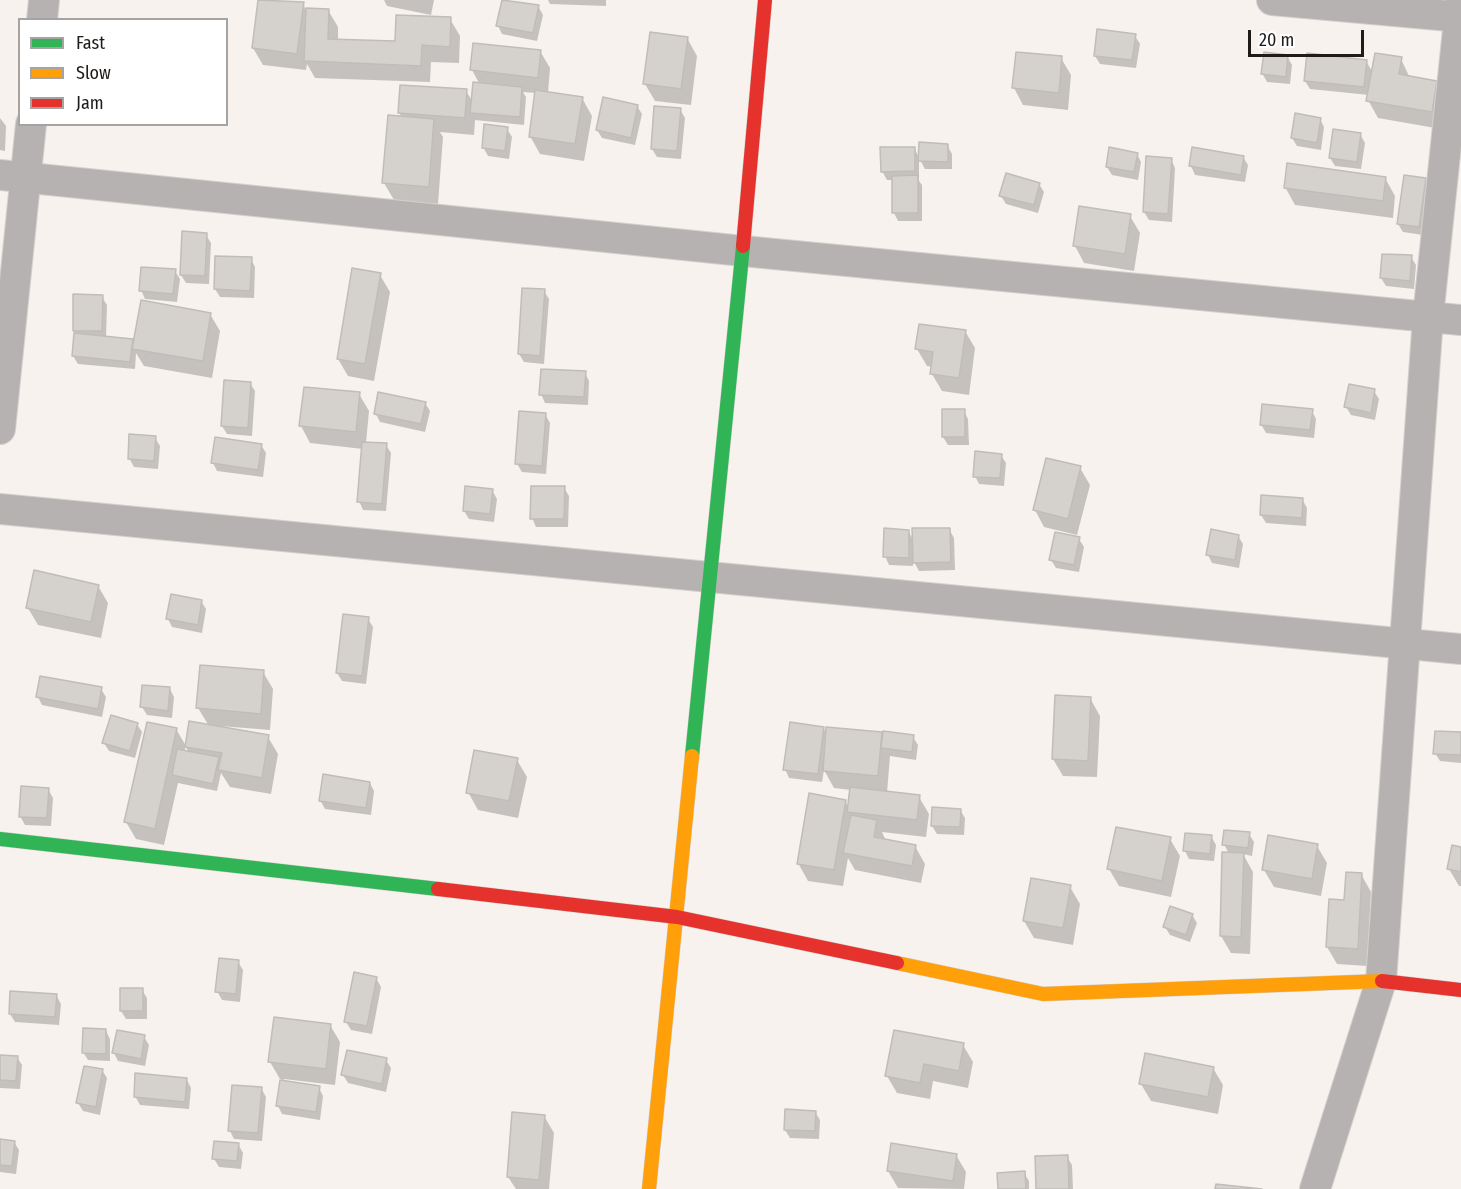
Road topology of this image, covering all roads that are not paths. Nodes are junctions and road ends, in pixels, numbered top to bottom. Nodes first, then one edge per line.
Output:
1 (44, 0) edge
2 (765, 0) edge
3 (1272, 0) edge
4 (1460, 12) edge
5 (42, 18) edge
6 (30, 126) edge
7 (13, 176) edge
8 (743, 251) junction
9 (1428, 317) junction
10 (1461, 320) edge
11 (0, 429) edge
12 (0, 509) edge
13 (710, 577) junction
14 (1404, 643) junction
15 (1461, 649) edge
16 (0, 839) edge
17 (677, 917) junction
18 (1381, 981) junction
19 (1461, 990) edge
20 (649, 1189) edge
21 (1315, 1189) edge

1 - 5 street
2 - 8 street
3 - 4 street
4 - 9 street
6 - 7 street
7 - 8 street
7 - 11 street
8 - 9 street
8 - 13 street
9 - 10 street
9 - 14 street
12 - 13 street
13 - 14 street
13 - 17 street
14 - 15 street
14 - 18 street
16 - 17 street
17 - 18 street
17 - 20 street
18 - 19 street
18 - 21 street

